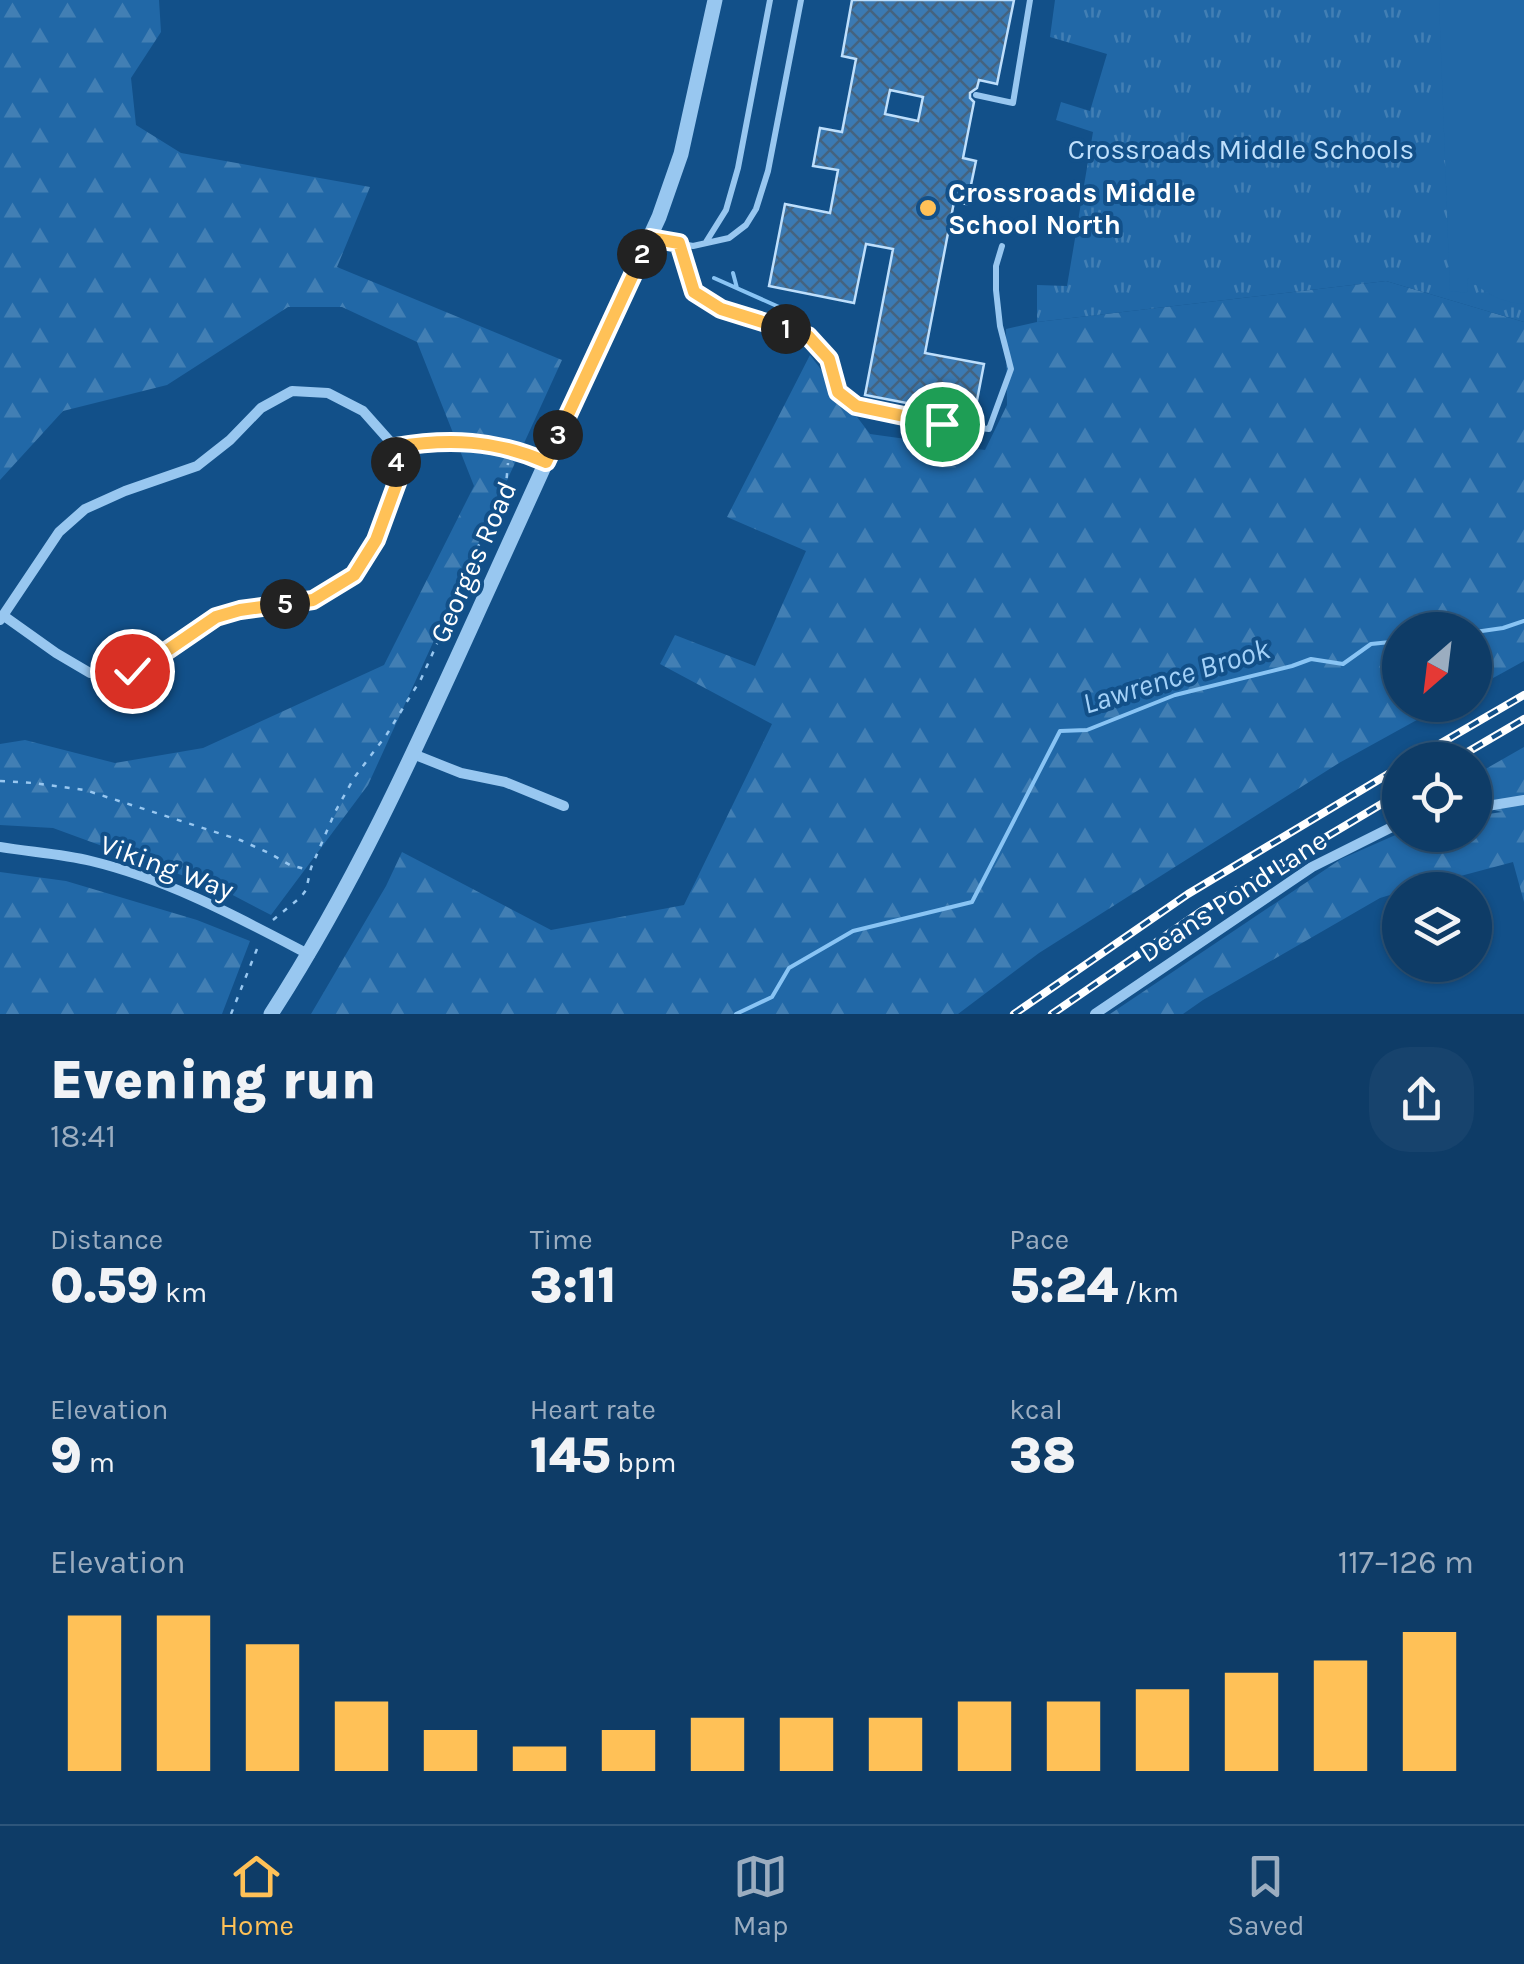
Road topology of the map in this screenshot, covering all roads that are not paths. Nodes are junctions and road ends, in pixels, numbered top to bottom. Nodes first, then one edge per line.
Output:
1 (715, 0) edge
2 (770, 0) edge
3 (801, 0) edge
4 (1030, 0) edge
5 (976, 95) dead end
6 (650, 238) junction
7 (679, 243) junction
8 (705, 244) junction
9 (1002, 246) dead end
10 (395, 447) junction
11 (546, 462) junction
12 (2, 618) edge
13 (414, 754) junction
14 (1524, 800) edge
15 (1492, 805) edge
16 (564, 806) dead end
17 (1382, 832) edge
18 (0, 848) edge
19 (310, 955) junction
20 (272, 1014) edge
21 (1095, 1014) edge

1 - 6 street, Georges Road
2 - 8 lane
3 - 8 lane
4 - 5 lane
6 - 7 lane
6 - 11 street, Georges Road
7 - 8 lane
7 - 9 lane
10 - 11 street
10 - 12 street
10 - 12 street
11 - 13 street, Georges Road
13 - 16 street
13 - 19 street, Georges Road
14 - 15 street
17 - 21 street, Deans Pond Lane
18 - 19 street, Viking Way
19 - 20 street, Georges Road

